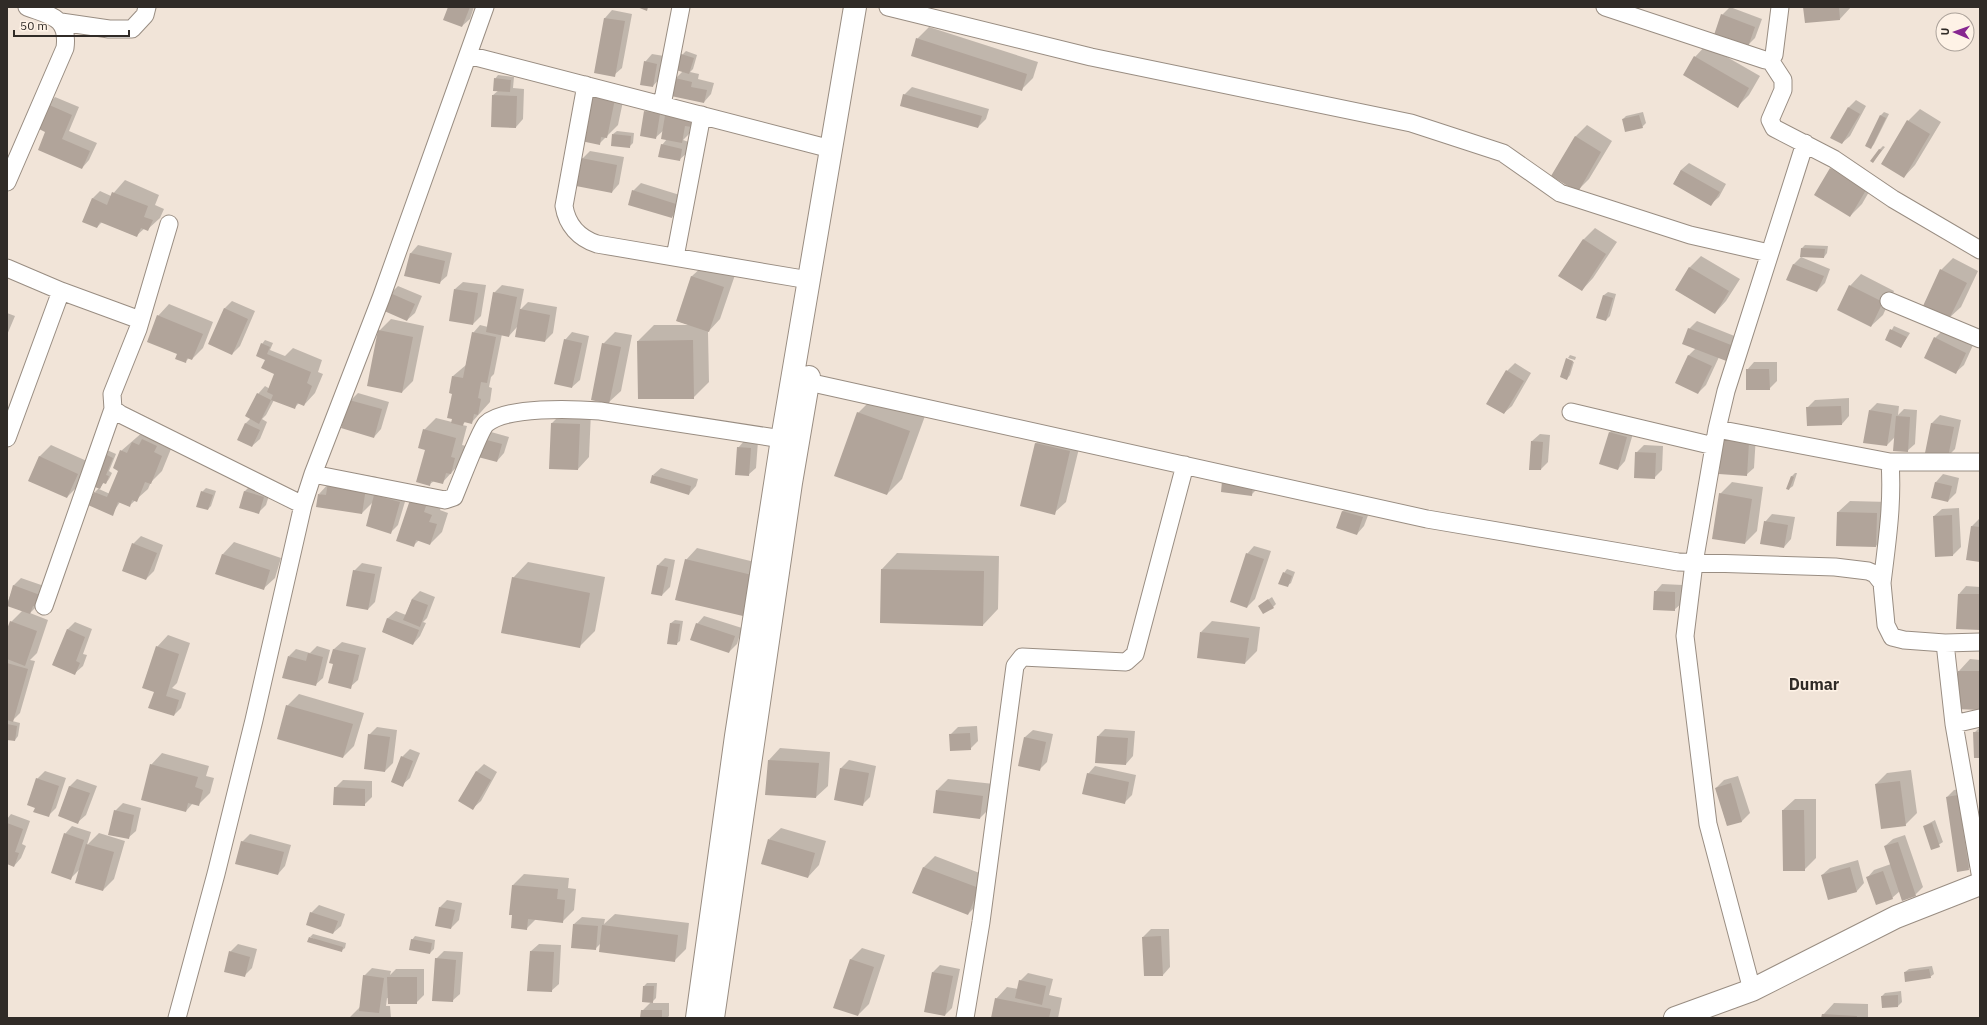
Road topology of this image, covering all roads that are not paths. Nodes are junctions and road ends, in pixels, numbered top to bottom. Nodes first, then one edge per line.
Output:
1 (27, 7) edge
2 (148, 7) edge
3 (485, 7) edge
4 (681, 7) edge
5 (855, 7) edge
6 (870, 7) edge
7 (888, 7) edge
8 (1605, 7) edge
9 (1780, 7) edge
10 (61, 22) junction
11 (468, 54) junction
12 (1770, 60) junction
13 (586, 85) junction
14 (662, 105) junction
15 (702, 115) junction
16 (1805, 143) junction
17 (831, 149) junction
18 (7, 182) edge
19 (168, 224) dead end
20 (1980, 250) edge
21 (1769, 253) junction
22 (675, 257) junction
23 (7, 268) edge
24 (809, 280) junction
25 (62, 291) junction
26 (1889, 301) dead end
27 (140, 320) junction
28 (1980, 339) edge
29 (808, 382) junction
30 (113, 409) junction
31 (1571, 412) dead end
32 (1717, 430) junction
33 (7, 438) edge
34 (782, 439) junction
35 (1714, 446) junction
36 (1890, 462) junction
37 (1980, 462) edge
38 (1185, 465) junction
39 (313, 474) junction
40 (303, 505) junction
41 (1694, 563) junction
42 (1882, 583) junction
43 (44, 606) dead end
44 (1980, 642) edge
45 (1945, 643) junction
46 (1980, 718) edge
47 (1954, 724) junction
48 (1980, 873) edge
49 (1980, 884) edge
50 (1752, 990) junction
51 (177, 1018) edge
52 (697, 1018) edge
53 (713, 1018) edge
54 (965, 1018) edge
55 (1675, 1018) edge

1 - 10 street
2 - 10 street
3 - 11 street
4 - 14 street
5 - 17 main road
6 - 29 main road
7 - 21 street
8 - 12 street
9 - 12 street
10 - 18 street
11 - 13 street
11 - 39 street
12 - 16 street
13 - 14 street
13 - 22 street
14 - 15 street
15 - 17 street
15 - 22 street
16 - 20 street
16 - 21 street
17 - 24 main road
19 - 27 street
21 - 32 street
22 - 24 street
23 - 25 street
24 - 34 main road
25 - 27 street
25 - 33 street
26 - 28 street
27 - 30 street
29 - 38 street
29 - 53 main road
30 - 40 street
30 - 43 street
31 - 35 street
32 - 35 street
32 - 36 street
34 - 39 street
34 - 52 main road
35 - 41 street
36 - 37 street
36 - 42 street
38 - 41 street
38 - 54 street
39 - 40 street
40 - 51 street
41 - 42 street
41 - 50 street
42 - 45 street
44 - 45 street
45 - 47 street
46 - 47 street
47 - 48 street
49 - 50 main road
50 - 55 main road

